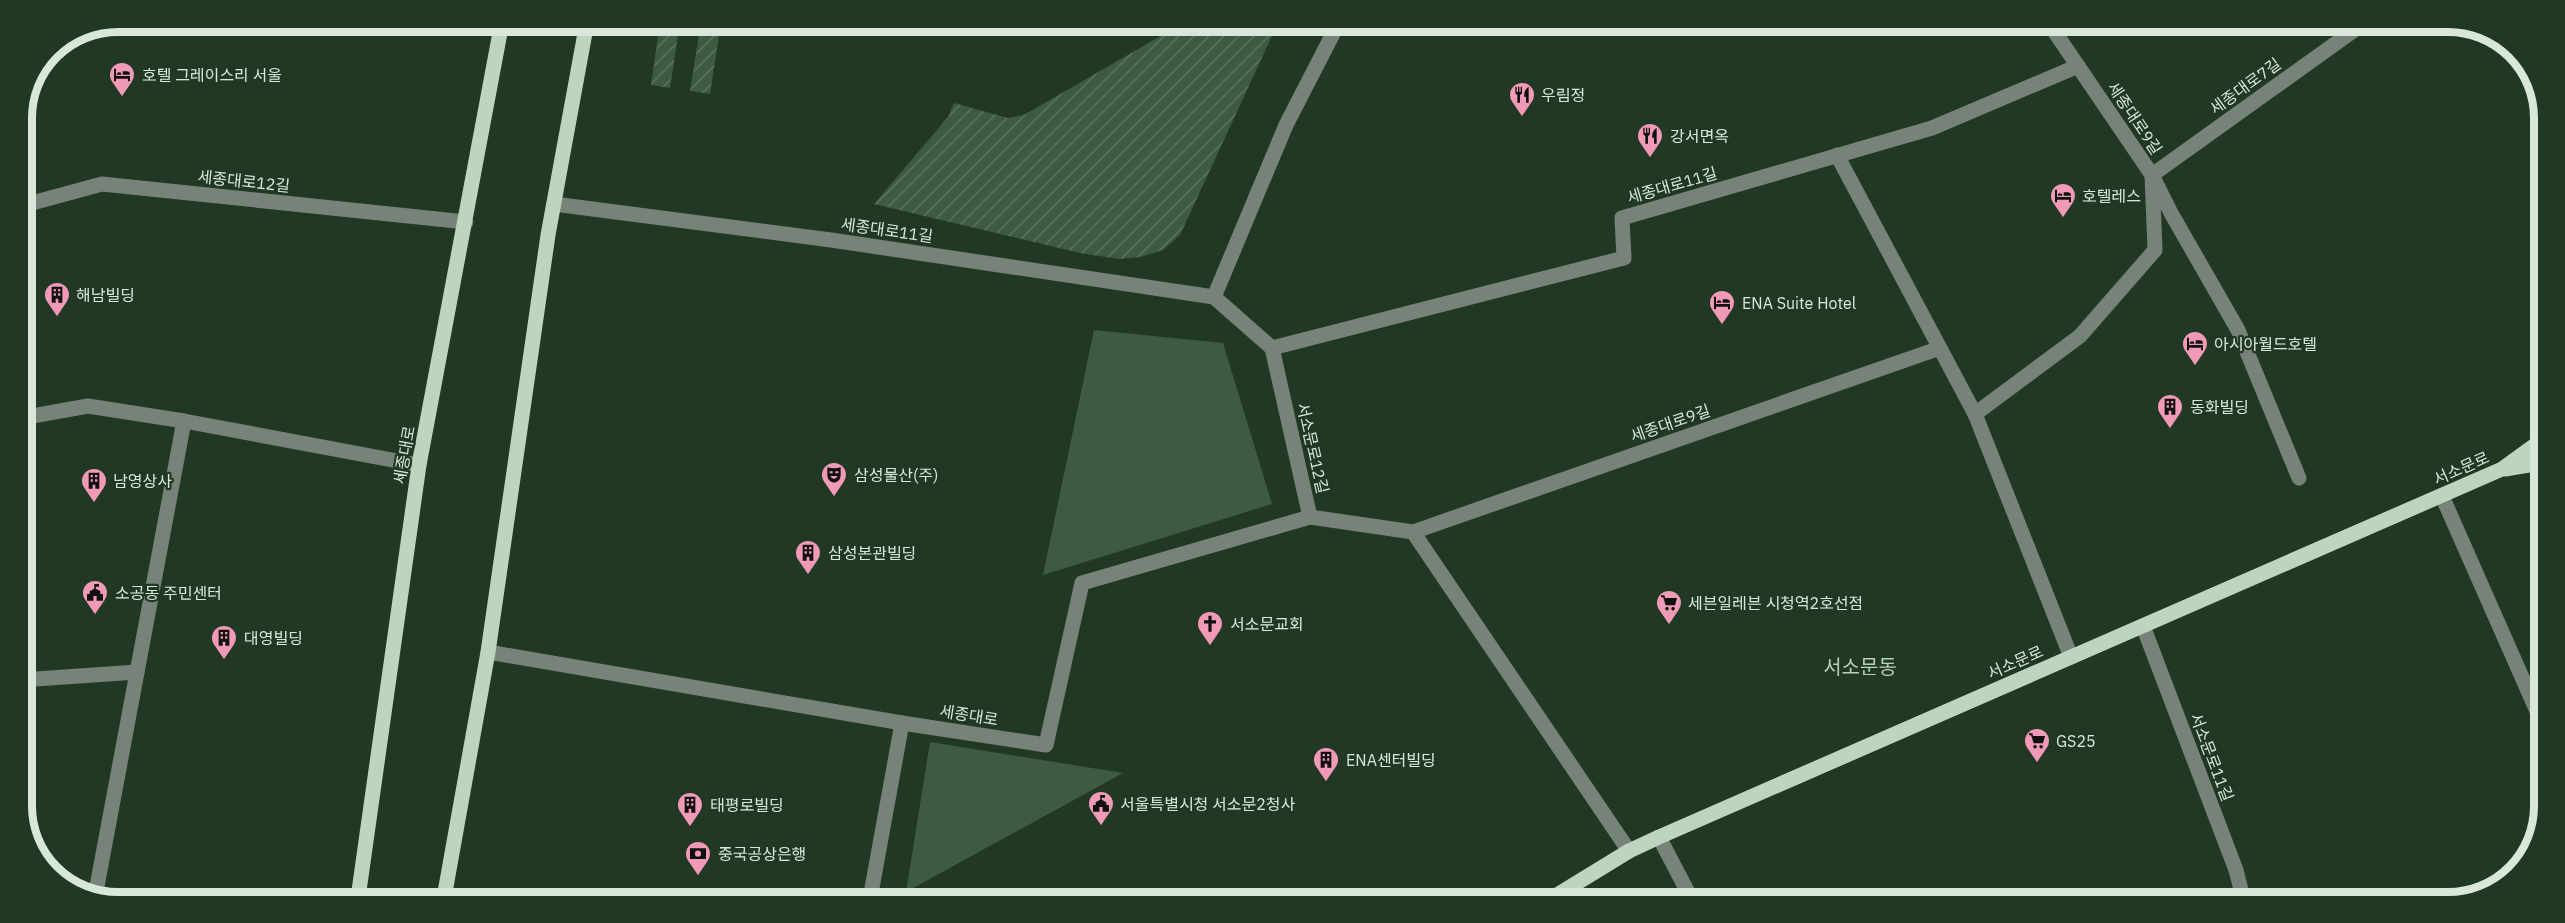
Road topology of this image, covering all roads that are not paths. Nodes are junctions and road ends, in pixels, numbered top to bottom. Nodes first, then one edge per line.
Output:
1 (500, 32) edge
2 (585, 32) edge
3 (1334, 32) edge
4 (2055, 32) edge
5 (2352, 32) edge
6 (2078, 66) junction
7 (1837, 155) junction
8 (2152, 175) junction
9 (32, 203) edge
10 (554, 204) junction
11 (466, 222) junction
12 (1214, 297) junction
13 (1272, 348) junction
14 (1940, 348) junction
15 (1975, 414) junction
16 (32, 416) edge
17 (184, 421) junction
18 (2533, 446) edge
19 (2534, 463) edge
20 (419, 465) junction
21 (2502, 469) junction
22 (2299, 478) dead end
23 (2442, 496) junction
24 (1310, 517) junction
25 (1413, 532) junction
26 (2143, 626) junction
27 (488, 652) junction
28 (2071, 657) junction
29 (137, 672) junction
30 (32, 679) edge
31 (2534, 704) edge
32 (902, 723) junction
33 (1659, 837) junction
34 (1629, 851) junction
35 (96, 888) edge
36 (359, 892) edge
37 (445, 892) edge
38 (871, 892) edge
39 (1562, 892) edge
40 (1688, 892) edge
41 (2242, 892) edge

1 - 11 main road, 세종대로
2 - 10 main road
3 - 12 street
4 - 6 street, 세종대로9길
5 - 8 street, 세종대로7길
6 - 7 street, 세종대로11길
6 - 8 street, 세종대로9길
7 - 13 street, 세종대로11길
7 - 14 street
8 - 15 street, 세종대로9길
8 - 22 street
9 - 11 street, 세종대로12길
10 - 12 street, 세종대로11길
10 - 27 main road
11 - 20 main road, 세종대로
12 - 13 street
13 - 24 street, 서소문로12길
14 - 15 street
14 - 25 street, 세종대로9길
15 - 28 street
16 - 17 street
17 - 20 street
17 - 29 street
18 - 21 main road, 서소문로
19 - 21 main road, 서소문로
20 - 36 main road, 세종대로
21 - 23 main road, 서소문로
23 - 26 main road, 서소문로
23 - 31 street
24 - 25 street, 서소문로12길
24 - 32 street, 세종대로
25 - 34 street
26 - 28 main road, 서소문로
26 - 41 street, 서소문로11길
27 - 32 street, 세종대로
27 - 37 main road
28 - 33 main road, 서소문로
29 - 30 street
29 - 35 street
32 - 38 street
33 - 34 main road, 서소문로
33 - 40 street
34 - 39 main road, 서소문로

